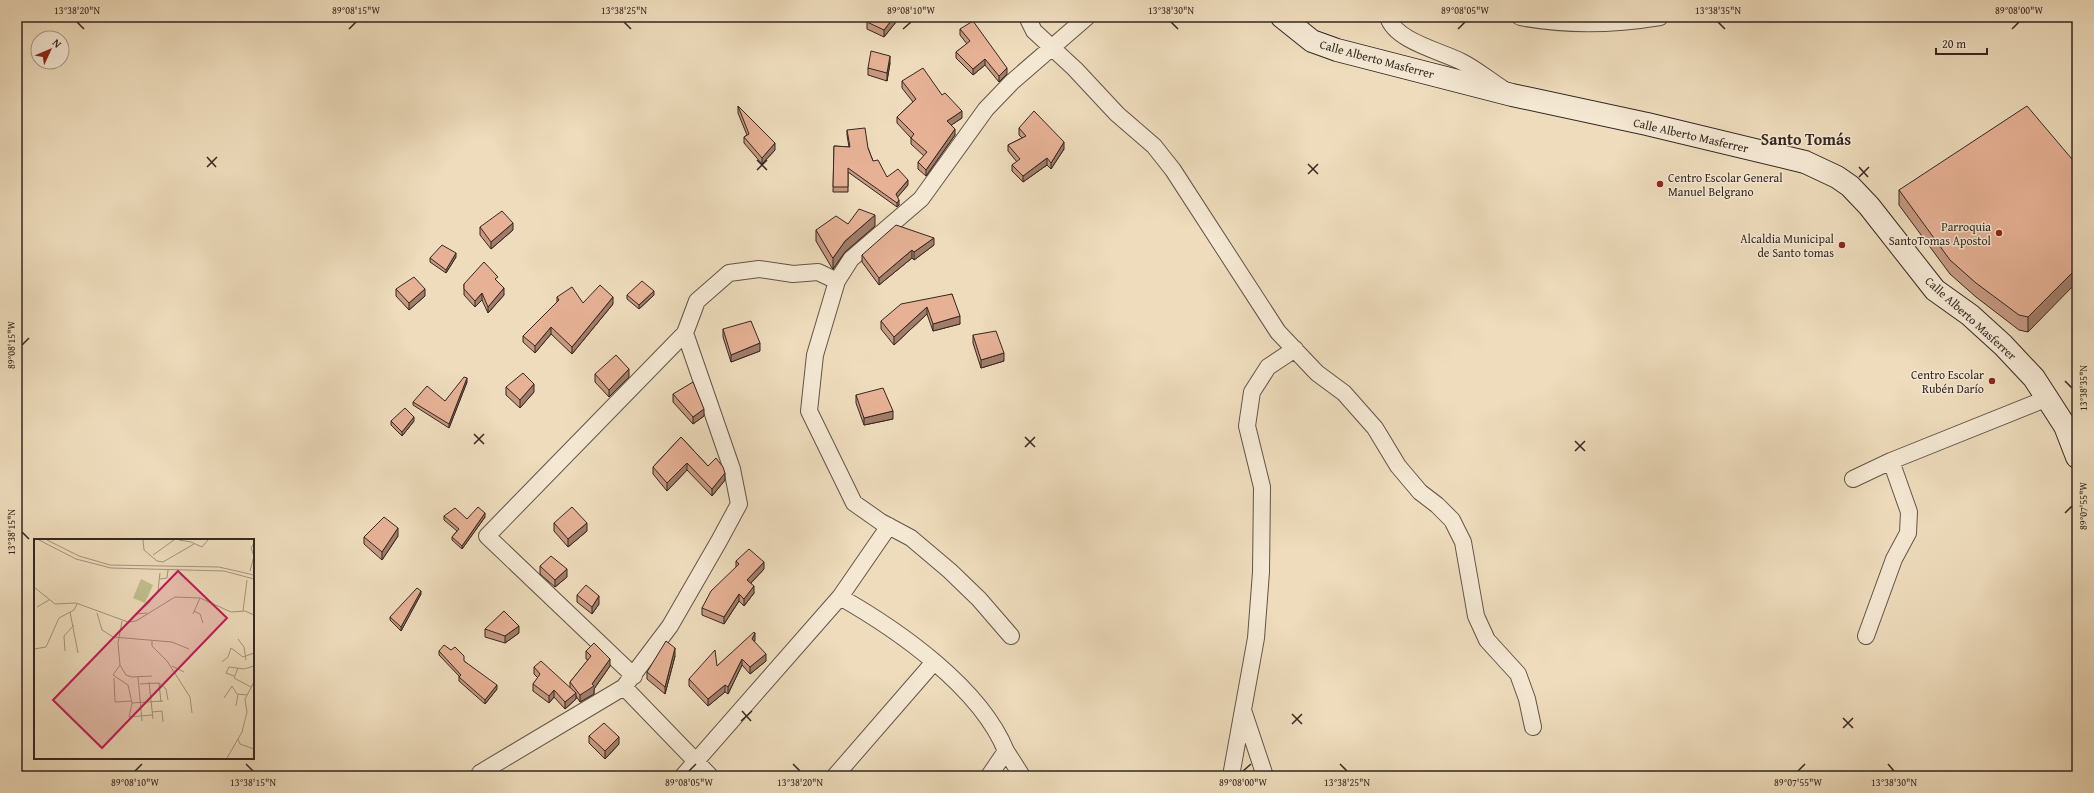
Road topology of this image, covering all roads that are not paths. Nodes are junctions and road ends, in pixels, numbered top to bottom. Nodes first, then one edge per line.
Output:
1 (1027, 17) edge
2 (1087, 17) edge
3 (1282, 17) edge
4 (1388, 17) edge
5 (1520, 17) edge
6 (1660, 17) edge
7 (1050, 48) junction
8 (1512, 95) junction
9 (837, 281) junction
10 (685, 333) junction
11 (1295, 349) junction
12 (2048, 398) junction
13 (2077, 457) edge
14 (1891, 461) junction
15 (1853, 479) dead end
16 (889, 526) junction
17 (840, 597) junction
18 (1011, 636) dead end
19 (1866, 636) dead end
20 (934, 662) junction
21 (629, 682) junction
22 (1243, 711) junction
23 (1533, 727) dead end
24 (1006, 751) junction
25 (696, 763) junction
26 (483, 776) edge
27 (684, 776) edge
28 (710, 776) edge
29 (835, 776) edge
30 (989, 776) edge
31 (1022, 776) edge
32 (1231, 776) edge
33 (1265, 776) edge

1 - 7 street
2 - 7 street
3 - 8 main road, Calle Alberto Masferrer
4 - 8 street
5 - 6 street
7 - 9 street
7 - 11 street
8 - 12 main road, Calle Alberto Masferrer
9 - 10 street
9 - 16 street
10 - 21 street
10 - 21 street
11 - 22 street
11 - 23 street
12 - 13 main road, Calle Alberto Masferrer
12 - 14 street
14 - 15 street
14 - 19 street
16 - 17 street
16 - 18 street
17 - 20 street
17 - 25 street
20 - 24 street
20 - 29 street
21 - 25 street
21 - 26 street
22 - 32 street
22 - 33 street
24 - 30 street
24 - 31 street
25 - 27 street
25 - 28 street

